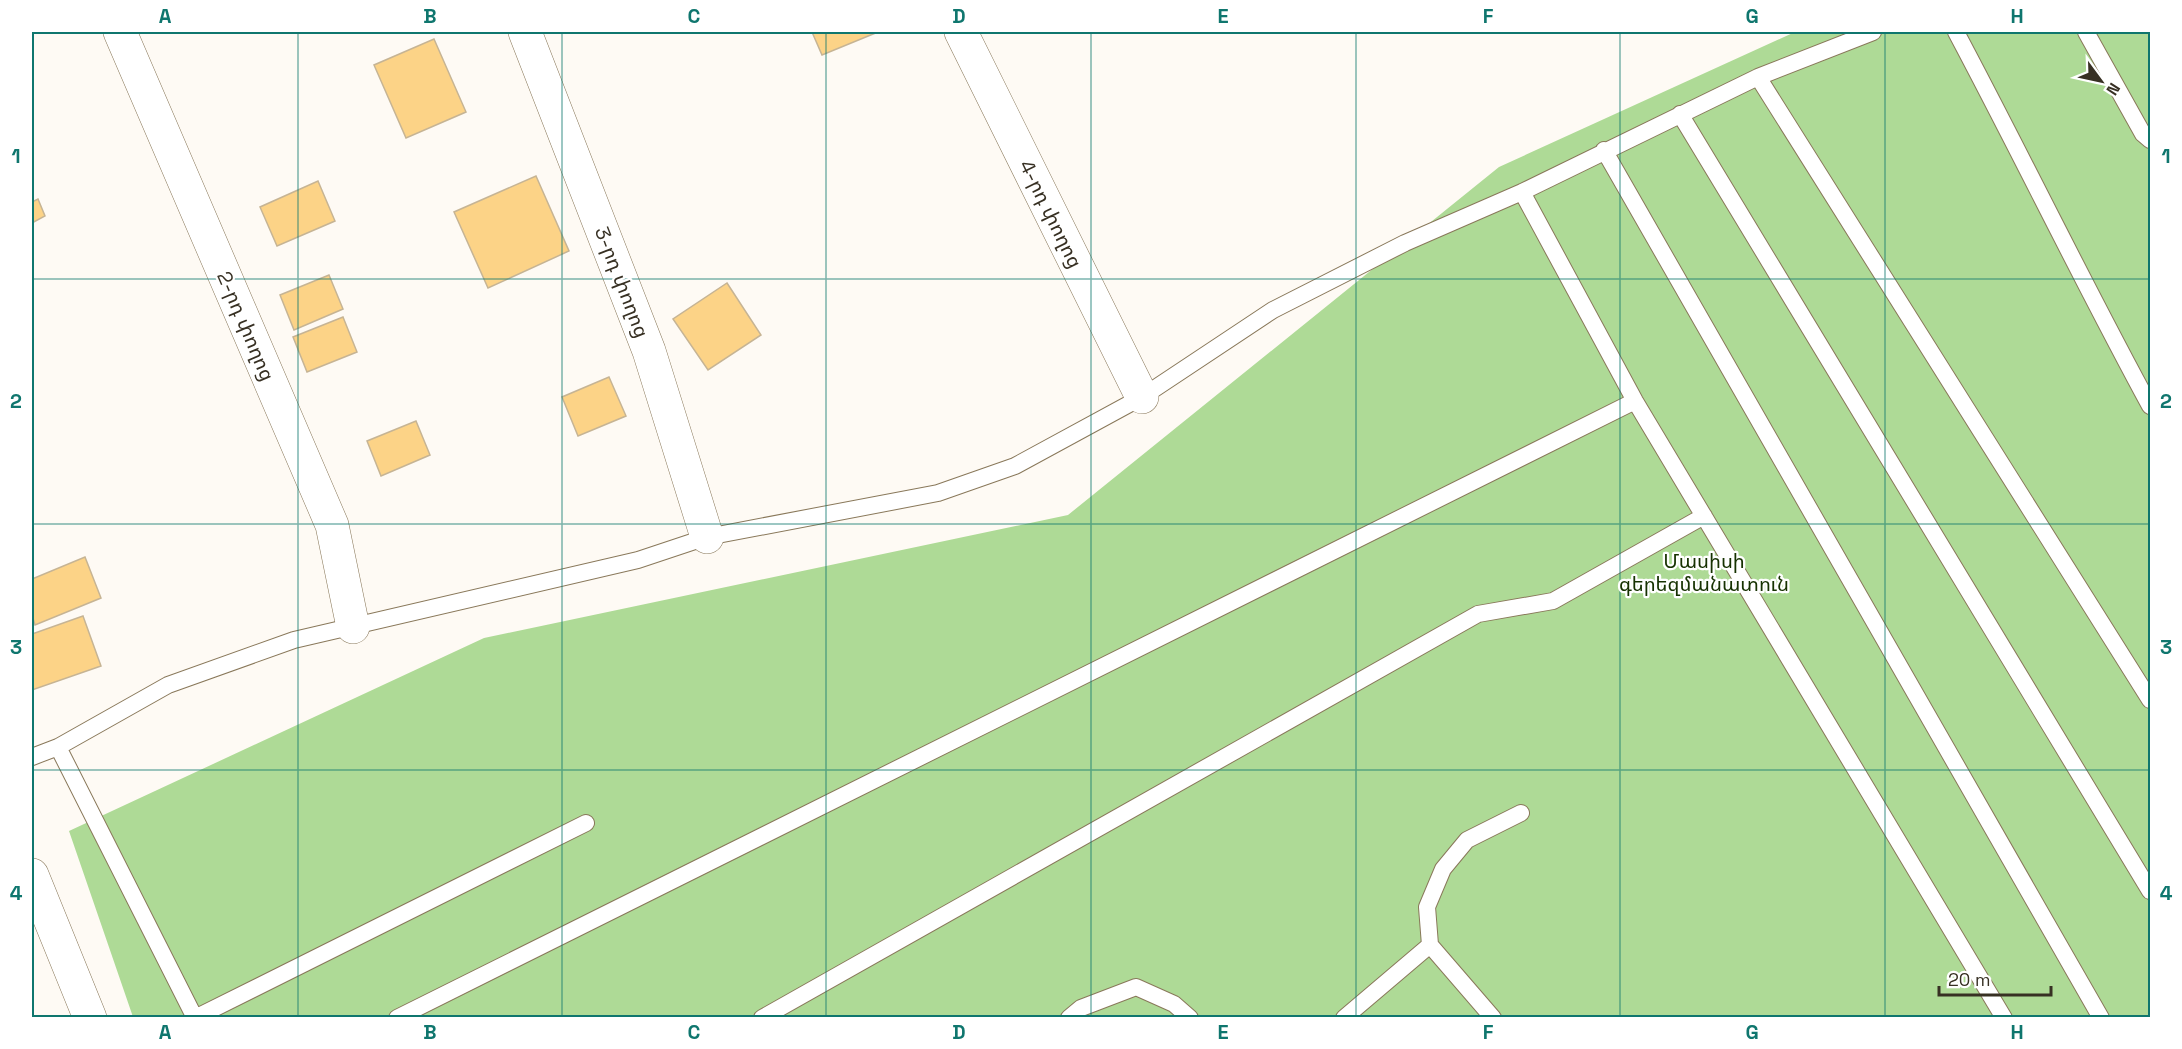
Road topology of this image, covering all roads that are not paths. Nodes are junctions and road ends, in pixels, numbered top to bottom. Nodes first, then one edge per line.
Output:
1 (120, 32) edge
2 (525, 32) edge
3 (961, 32) edge
4 (1873, 32) edge
5 (1956, 32) edge
6 (2086, 32) edge
7 (1758, 77) junction
8 (1680, 114) junction
9 (2151, 140) edge
10 (1604, 150) junction
11 (1522, 192) junction
12 (1142, 397) junction
13 (1635, 401) junction
14 (2151, 406) edge
15 (1704, 516) junction
16 (707, 537) junction
17 (353, 627) junction
18 (2151, 700) edge
19 (58, 747) junction
20 (32, 757) edge
21 (1521, 813) dead end
22 (586, 823) dead end
23 (32, 874) edge
24 (2151, 891) edge
25 (1430, 945) junction
26 (90, 1017) edge
27 (195, 1017) edge
28 (397, 1017) edge
29 (762, 1017) edge
30 (1069, 1017) edge
31 (1190, 1017) edge
32 (1344, 1017) edge
33 (1493, 1017) edge
34 (2004, 1017) edge
35 (2101, 1017) edge

1 - 17 street, 2-րդ փողոց
2 - 16 street, 3-րդ փողոց
3 - 12 street, 4-րդ փողոց
4 - 7 lane
5 - 14 lane
6 - 9 lane
7 - 8 lane
7 - 18 lane
8 - 10 lane
8 - 24 lane
10 - 11 lane
10 - 35 lane
11 - 12 lane
11 - 13 lane
12 - 16 lane
13 - 15 lane
13 - 28 lane
15 - 29 lane
15 - 34 lane
16 - 17 lane
17 - 19 lane
19 - 20 lane
19 - 27 lane
21 - 25 lane
22 - 27 lane
23 - 26 street
25 - 32 lane
25 - 33 lane
30 - 31 lane

